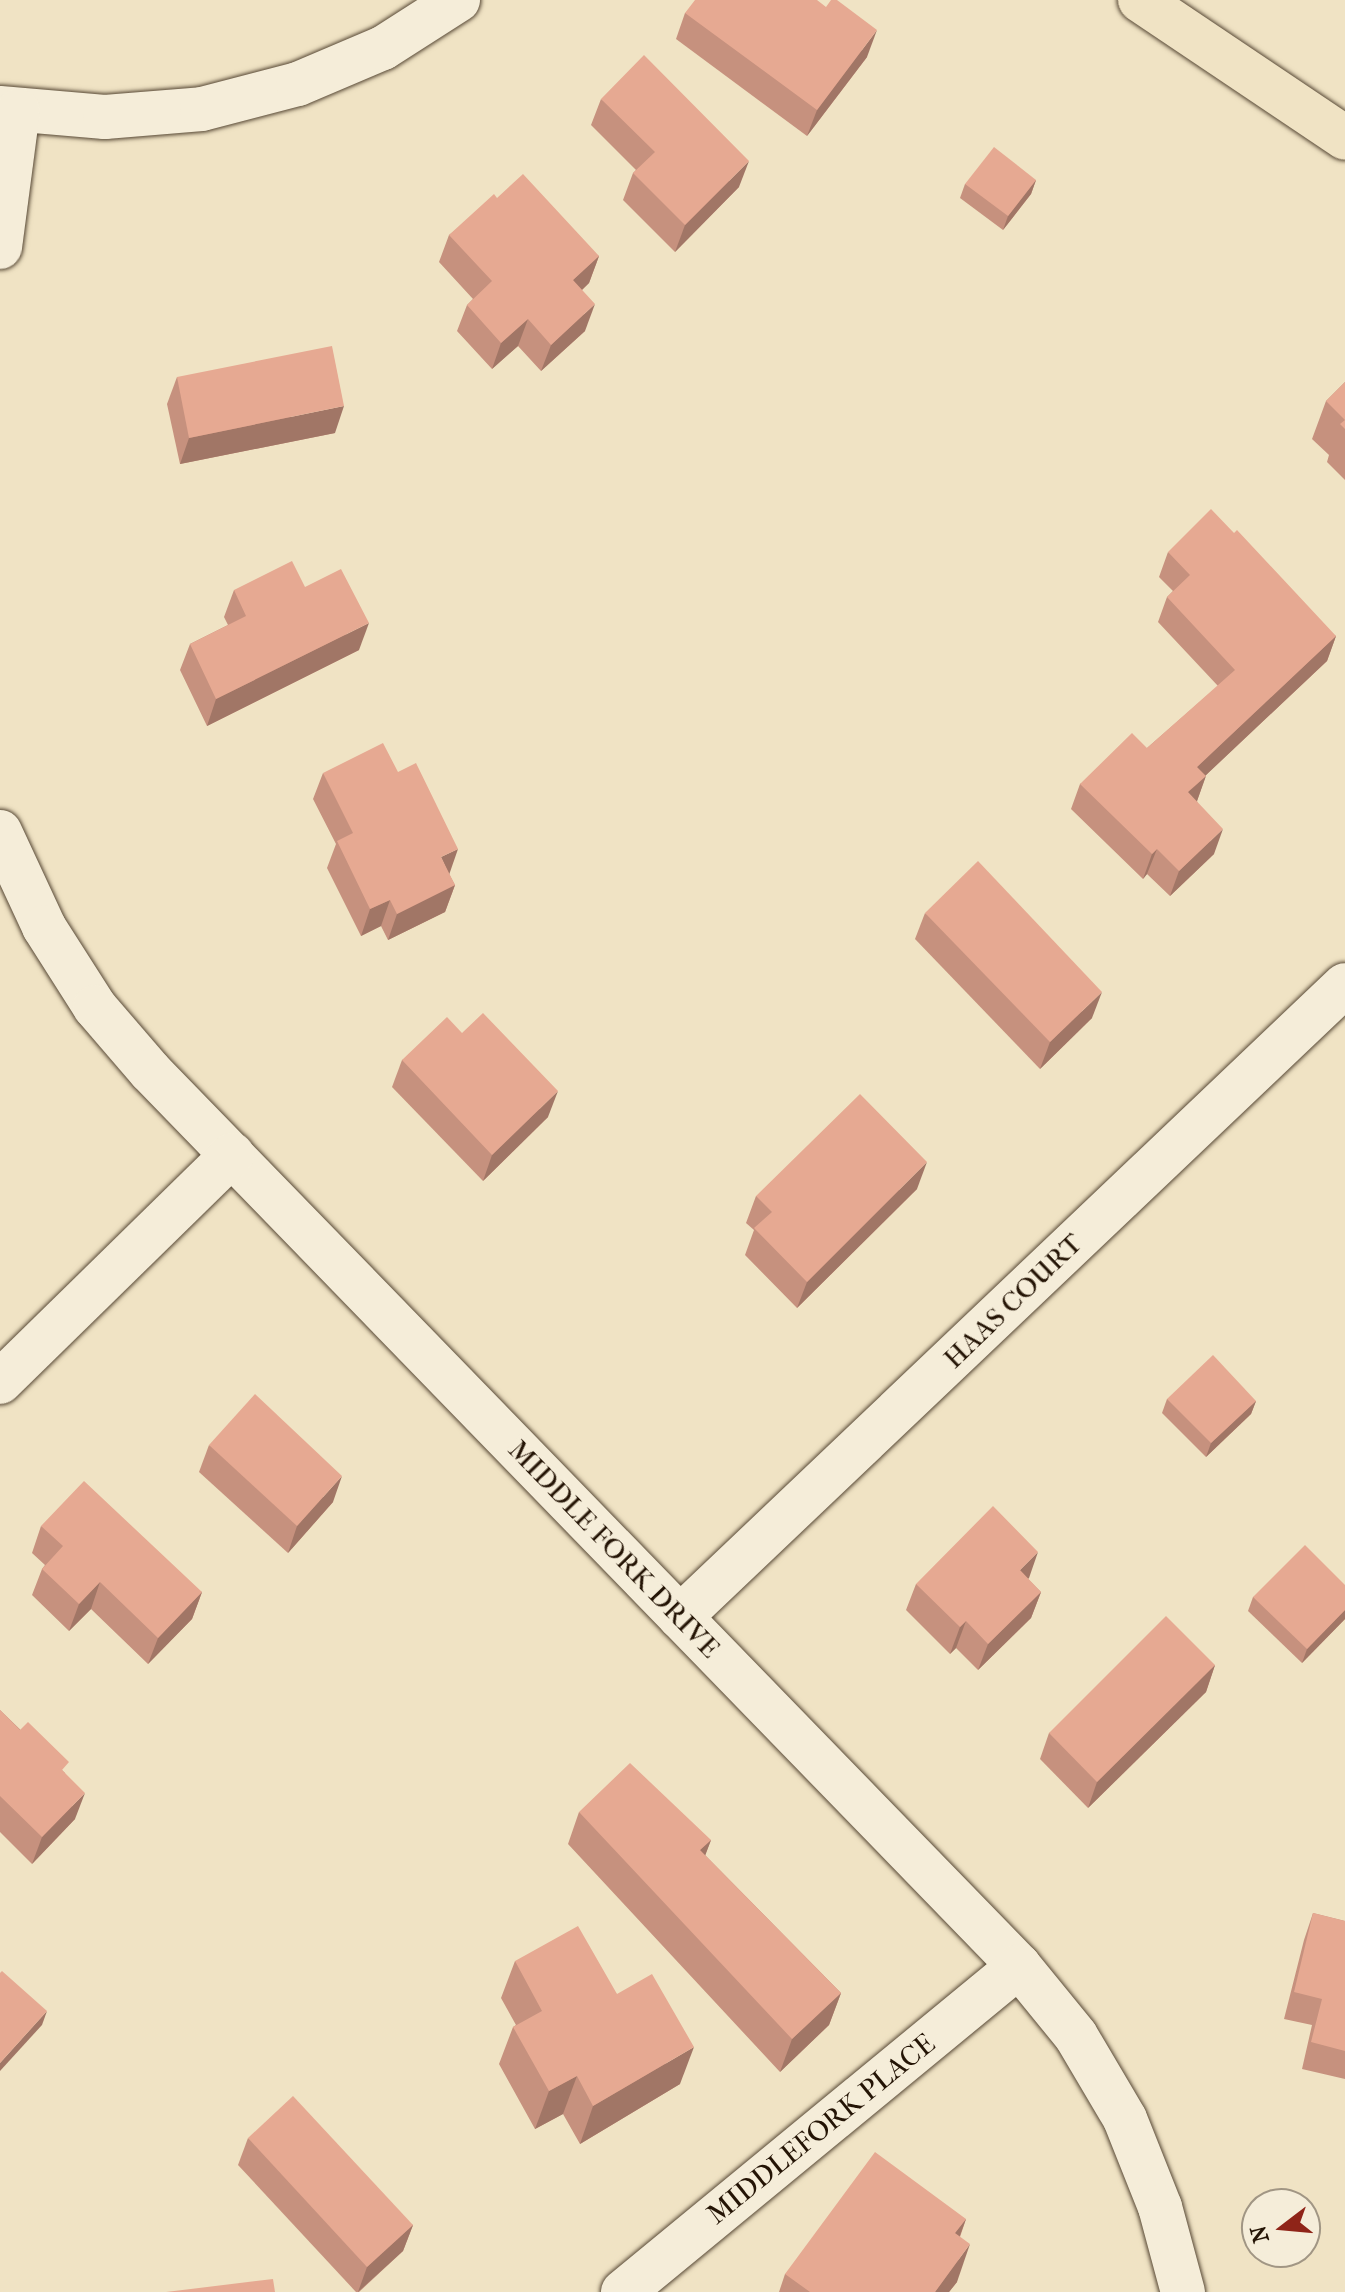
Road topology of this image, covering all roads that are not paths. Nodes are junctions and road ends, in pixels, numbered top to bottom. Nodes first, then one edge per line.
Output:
1 (458, 0) edge
2 (1140, 0) edge
3 (9, 109) edge
4 (1345, 138) edge
5 (0, 247) edge
6 (0, 832) edge
7 (1345, 985) edge
8 (232, 1155) junction
9 (0, 1382) edge
10 (680, 1617) junction
11 (1019, 1966) junction
12 (623, 2292) edge
13 (1183, 2292) edge

1 - 3 street
2 - 4 main road
3 - 5 street
6 - 8 street, MIDDLE FORK DRIVE
7 - 10 street, HAAS COURT
8 - 9 street
8 - 10 street, MIDDLE FORK DRIVE
10 - 11 street, MIDDLE FORK DRIVE
11 - 12 street, MIDDLEFORK PLACE
11 - 13 street, MIDDLE FORK DRIVE

